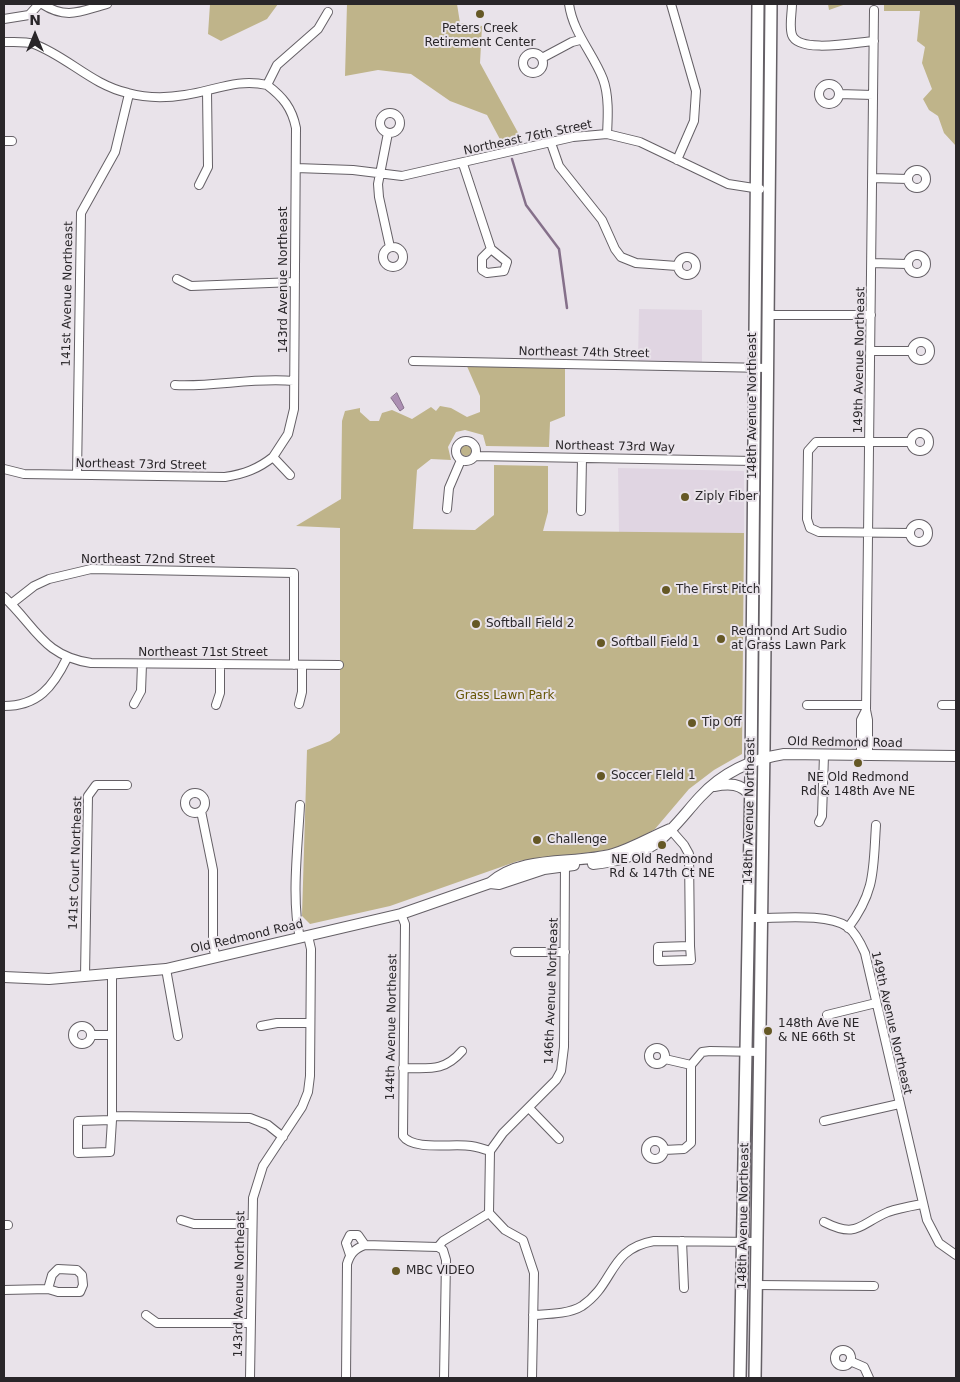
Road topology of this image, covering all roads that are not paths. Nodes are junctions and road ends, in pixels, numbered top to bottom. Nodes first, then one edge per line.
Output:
1 (40, 4) edge
2 (108, 4) edge
3 (569, 4) edge
4 (672, 4) edge
5 (758, 4) edge
6 (770, 4) edge
7 (792, 4) edge
8 (874, 10) dead end
9 (328, 12) dead end
10 (4, 19) edge
11 (580, 40) junction
12 (874, 41) junction
13 (4, 42) edge
14 (542, 58) dead end
15 (267, 85) junction
16 (207, 91) junction
17 (129, 94) junction
18 (839, 94) dead end
19 (873, 95) junction
20 (388, 133) dead end
21 (607, 134) junction
22 (551, 143) junction
23 (677, 160) junction
24 (463, 164) junction
25 (296, 168) junction
26 (379, 173) junction
27 (873, 178) junction
28 (908, 179) dead end
29 (199, 185) dead end
30 (756, 188) junction
31 (768, 189) junction
32 (390, 247) dead end
33 (490, 248) dead end
34 (872, 263) junction
35 (907, 264) dead end
36 (677, 266) dead end
37 (177, 278) dead end
38 (294, 282) junction
39 (767, 315) junction
40 (871, 315) junction
41 (871, 351) junction
42 (911, 351) dead end
43 (413, 361) dead end
44 (754, 368) junction
45 (767, 368) junction
46 (294, 381) junction
47 (175, 385) dead end
48 (870, 442) junction
49 (910, 442) dead end
50 (475, 456) junction
51 (273, 457) junction
52 (582, 458) junction
53 (461, 460) junction
54 (754, 462) junction
55 (4, 469) edge
56 (77, 475) junction
57 (290, 475) dead end
58 (447, 509) dead end
59 (581, 511) dead end
60 (869, 533) junction
61 (909, 533) dead end
62 (4, 597) edge
63 (11, 604) junction
64 (67, 658) junction
65 (142, 664) junction
66 (220, 664) junction
67 (339, 665) dead end
68 (298, 666) junction
69 (134, 704) dead end
70 (299, 704) dead end
71 (216, 705) dead end
72 (807, 705) dead end
73 (942, 705) dead end
74 (956, 705) edge
75 (4, 706) edge
76 (866, 708) junction
77 (824, 755) junction
78 (864, 755) junction
79 (956, 756) edge
80 (764, 758) junction
81 (752, 763) junction
82 (127, 784) dead end
83 (713, 786) junction
84 (751, 796) junction
85 (300, 805) dead end
86 (201, 811) dead end
87 (819, 822) dead end
88 (876, 826) dead end
89 (670, 829) junction
90 (566, 863) junction
91 (401, 914) junction
92 (748, 918) junction
93 (762, 919) junction
94 (848, 928) junction
95 (304, 937) junction
96 (690, 946) dead end
97 (515, 952) dead end
98 (565, 952) junction
99 (216, 957) junction
100 (166, 969) junction
101 (112, 974) junction
102 (85, 976) junction
103 (4, 977) edge
104 (876, 1003) junction
105 (827, 1015) dead end
106 (310, 1023) junction
107 (260, 1026) dead end
108 (92, 1035) dead end
109 (111, 1035) junction
110 (178, 1036) dead end
111 (462, 1051) dead end
112 (746, 1052) junction
113 (760, 1052) junction
114 (665, 1059) dead end
115 (691, 1064) junction
116 (403, 1068) junction
117 (899, 1104) junction
118 (529, 1108) junction
119 (112, 1118) junction
120 (824, 1121) dead end
121 (283, 1137) junction
122 (559, 1139) dead end
123 (664, 1150) dead end
124 (490, 1151) junction
125 (922, 1204) junction
126 (489, 1213) junction
127 (181, 1220) dead end
128 (824, 1222) dead end
129 (251, 1224) junction
130 (682, 1241) junction
131 (742, 1241) junction
132 (757, 1242) junction
133 (361, 1246) junction
134 (438, 1246) junction
135 (350, 1255) junction
136 (956, 1255) edge
137 (756, 1285) junction
138 (874, 1286) dead end
139 (684, 1288) dead end
140 (48, 1289) junction
141 (4, 1290) edge
142 (146, 1315) dead end
143 (533, 1315) junction
144 (250, 1323) junction
145 (850, 1361) dead end
146 (250, 1378) edge
147 (346, 1378) edge
148 (444, 1378) edge
149 (532, 1378) edge
150 (740, 1378) edge
151 (756, 1378) edge
152 (870, 1378) edge

1 - 2 street
1 - 10 street
3 - 11 street
4 - 23 street
5 - 30 main road, 148th Avenue Northeast
6 - 31 main road, 148th Avenue Northeast
7 - 12 street
8 - 12 street, 149th Avenue Northeast
9 - 15 street
11 - 14 street
11 - 21 street
12 - 19 street, 149th Avenue Northeast
13 - 17 street
15 - 16 street
15 - 25 street, 143rd Avenue Northeast
16 - 17 street
16 - 29 street
17 - 56 street, 141st Avenue Northeast
18 - 19 street
19 - 27 street, 149th Avenue Northeast
20 - 26 street
21 - 22 street, Northeast 76th Street
21 - 23 street, Northeast 76th Street
22 - 24 street, Northeast 76th Street
22 - 36 street
23 - 30 street, Northeast 76th Street
24 - 26 street, Northeast 76th Street
24 - 33 street
25 - 26 street, Northeast 76th Street
25 - 38 street, 143rd Avenue Northeast
26 - 32 street
27 - 28 street
27 - 34 street, 149th Avenue Northeast
30 - 31 street, Northeast 76th Street
30 - 44 main road, 148th Avenue Northeast
31 - 39 main road, 148th Avenue Northeast
34 - 35 street
34 - 40 street, 149th Avenue Northeast
37 - 38 street
38 - 46 street, 143rd Avenue Northeast
39 - 40 street
39 - 45 main road, 148th Avenue Northeast
40 - 41 street, 149th Avenue Northeast
41 - 42 street
41 - 48 street, 149th Avenue Northeast
43 - 44 street, Northeast 74th Street
44 - 45 street, Northeast 74th Street
44 - 54 main road, 148th Avenue Northeast
45 - 80 main road, 148th Avenue Northeast
46 - 47 street
46 - 51 street, 143rd Avenue Northeast
48 - 49 street
48 - 60 street, 149th Avenue Northeast
48 - 60 street
50 - 52 street, Northeast 73rd Way
50 - 53 street
50 - 53 street
51 - 56 street, Northeast 73rd Street
51 - 57 street
52 - 54 street, Northeast 73rd Way
52 - 59 street
53 - 58 street
54 - 81 main road, 148th Avenue Northeast
55 - 56 street, Northeast 73rd Street
60 - 61 street
60 - 76 street, 149th Avenue Northeast
62 - 63 street
63 - 64 street
63 - 68 street, Northeast 72nd Street
64 - 65 street, Northeast 71st Street
64 - 75 street
65 - 66 street, Northeast 71st Street
65 - 69 street
66 - 68 street, Northeast 71st Street
66 - 71 street
67 - 68 street, Northeast 71st Street
68 - 70 street
72 - 76 street
73 - 74 street
76 - 78 street, 149th Avenue Northeast
77 - 78 main road, Old Redmond Road
77 - 80 main road, Old Redmond Road
77 - 87 street
78 - 79 main road, Old Redmond Road
80 - 81 main road, Old Redmond Road
80 - 93 main road, 148th Avenue Northeast
81 - 83 main road, Old Redmond Road
81 - 84 main road, 148th Avenue Northeast
82 - 102 street, 141st Court Northeast
83 - 84 main road
83 - 89 main road, Old Redmond Road
84 - 92 main road, 148th Avenue Northeast
85 - 95 street, 143rd Avenue Northeast
86 - 99 street
88 - 94 street
89 - 90 main road, Old Redmond Road
89 - 96 street
90 - 91 main road, Old Redmond Road
90 - 98 street, 146th Avenue Northeast
91 - 95 main road, Old Redmond Road
91 - 116 street, 144th Avenue Northeast
92 - 93 street
92 - 112 main road, 148th Avenue Northeast
93 - 94 street
93 - 113 main road, 148th Avenue Northeast
94 - 104 street, 149th Avenue Northeast
95 - 99 main road, Old Redmond Road
95 - 106 street, 143rd Avenue Northeast
97 - 98 street
98 - 118 street, 146th Avenue Northeast
99 - 100 main road, Old Redmond Road
100 - 101 main road, Old Redmond Road
100 - 110 street
101 - 102 main road, Old Redmond Road
101 - 109 street
102 - 103 main road, Old Redmond Road
104 - 105 street
104 - 117 street, 149th Avenue Northeast
106 - 107 street
106 - 121 street, 143rd Avenue Northeast
108 - 109 street
109 - 119 street
111 - 116 street
112 - 113 street
112 - 115 street
112 - 131 main road, 148th Avenue Northeast
113 - 132 main road, 148th Avenue Northeast
114 - 115 street
115 - 123 street
116 - 124 street, 144th Avenue Northeast
117 - 120 street
117 - 125 street, 149th Avenue Northeast
118 - 122 street
118 - 124 street, 146th Avenue Northeast
119 - 119 street
119 - 121 street
121 - 129 street, 143rd Avenue Northeast
124 - 126 street
125 - 128 street
125 - 136 street, 149th Avenue Northeast
126 - 134 street
126 - 143 street
127 - 129 street
129 - 144 street, 143rd Avenue Northeast
130 - 131 street
130 - 139 street
130 - 143 street
131 - 132 street
131 - 150 main road, 148th Avenue Northeast
132 - 137 main road, 148th Avenue Northeast
133 - 134 street
133 - 135 street
133 - 135 street
134 - 148 street
135 - 147 street
137 - 138 street
137 - 151 main road, 148th Avenue Northeast
140 - 140 street
140 - 141 street
142 - 144 street
143 - 149 street
144 - 146 street, 143rd Avenue Northeast
145 - 152 street

